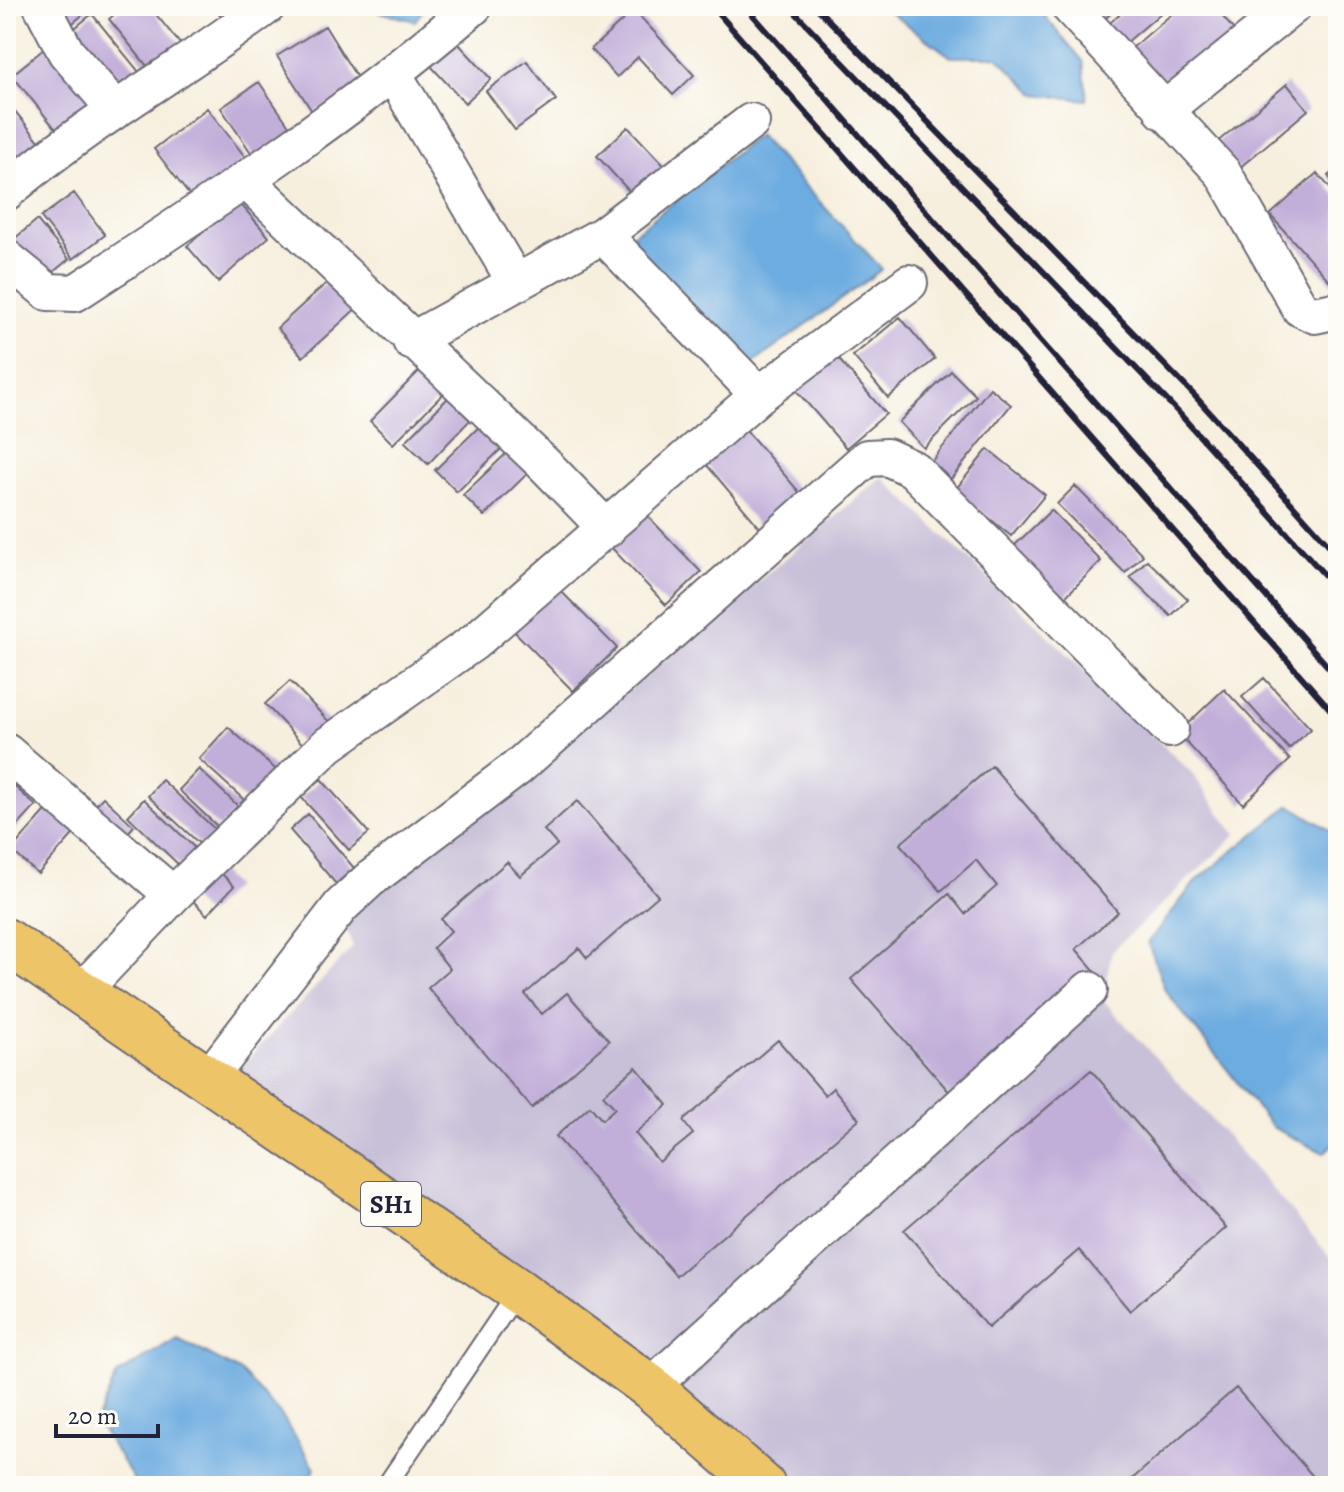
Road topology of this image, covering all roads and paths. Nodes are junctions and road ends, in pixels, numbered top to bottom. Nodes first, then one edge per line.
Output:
1 (42, 6) edge
2 (267, 6) edge
3 (474, 6) edge
4 (1069, 6) edge
5 (1293, 6) edge
6 (394, 75) junction
7 (115, 109) junction
8 (1163, 111) junction
9 (751, 122) dead end
10 (247, 181) junction
11 (6, 192) edge
12 (603, 235) junction
13 (6, 258) edge
14 (516, 283) junction
15 (909, 283) dead end
16 (1338, 310) edge
17 (411, 341) junction
18 (759, 395) junction
19 (607, 529) junction
20 (1170, 729) dead end
21 (6, 752) edge
22 (173, 895) junction
23 (6, 941) edge
24 (1089, 990) dead end
25 (81, 992) junction
26 (208, 1079) junction
27 (518, 1291) junction
28 (650, 1387) junction
29 (386, 1486) edge
30 (763, 1486) edge

1 - 7 street
2 - 7 street
3 - 6 street
4 - 8 street
5 - 8 street
6 - 10 street
6 - 14 street
7 - 11 street
8 - 16 street
9 - 12 street
10 - 13 street
10 - 17 street
12 - 14 street
12 - 18 street
14 - 17 street
15 - 18 street
17 - 19 street
18 - 19 street
19 - 22 street
20 - 26 street
21 - 22 street
22 - 25 street
23 - 25 main road, SH1
24 - 28 street
25 - 26 main road, SH1
26 - 27 main road, SH1
27 - 28 main road, SH1
27 - 29 lane
28 - 30 main road, SH1

